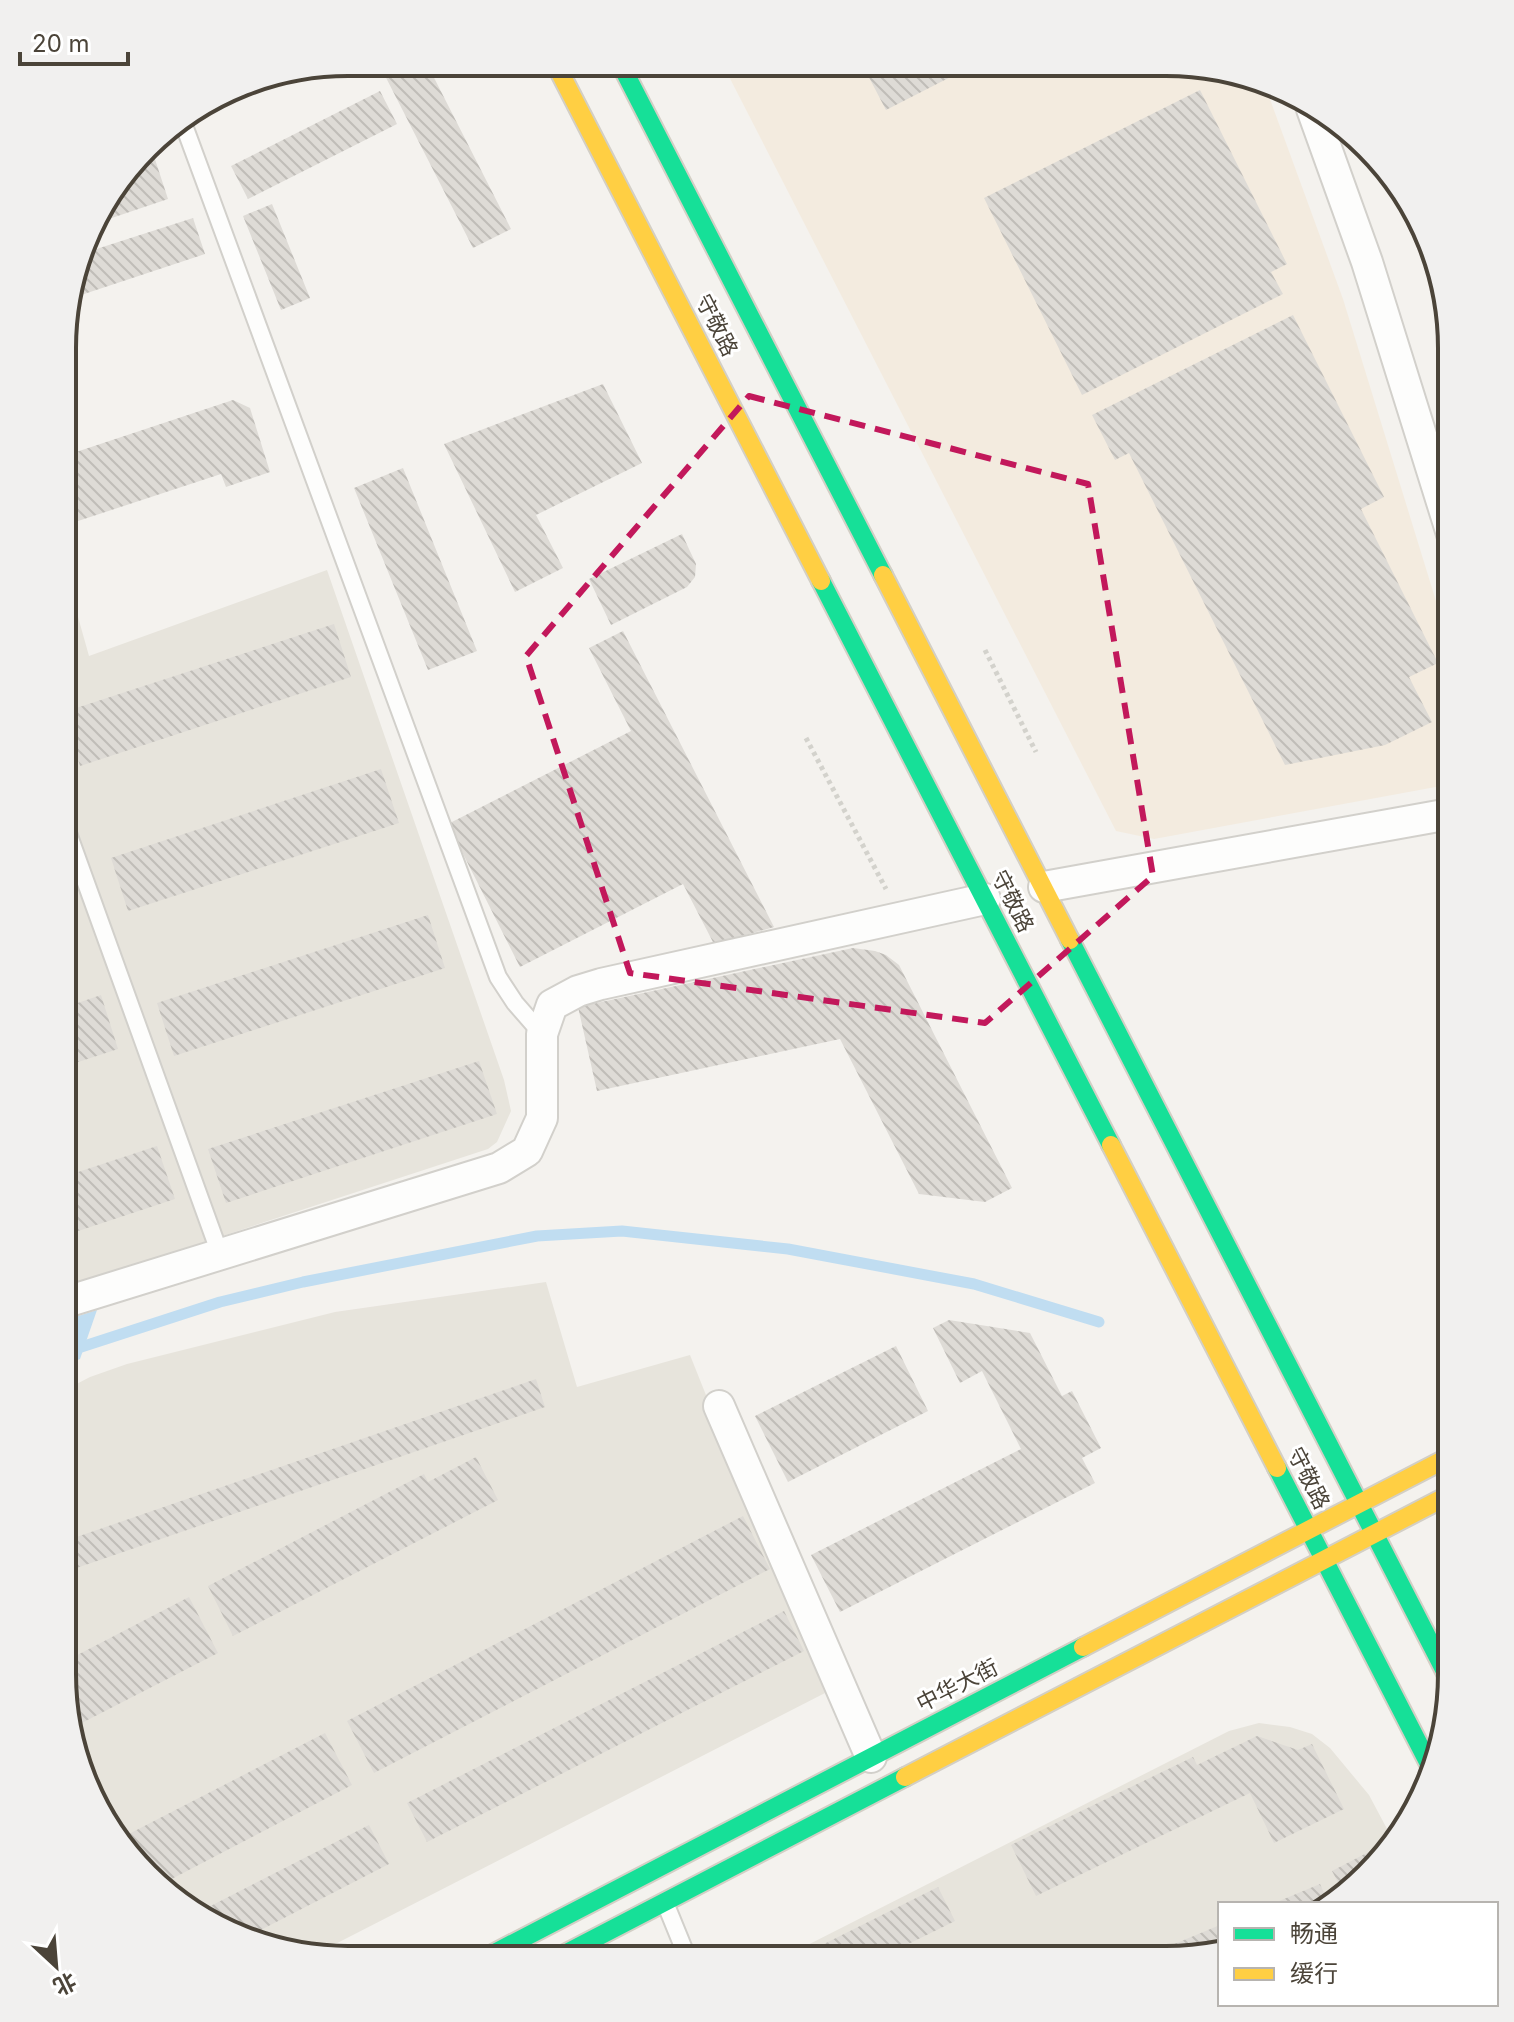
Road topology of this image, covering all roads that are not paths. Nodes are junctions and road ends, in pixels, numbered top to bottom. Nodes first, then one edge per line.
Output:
1 (562, 76) edge
2 (627, 76) edge
3 (1317, 122) edge
4 (186, 130) edge
5 (1438, 489) edge
6 (1438, 816) edge
7 (76, 855) edge
8 (1044, 887) junction
9 (985, 899) junction
10 (542, 1034) junction
11 (220, 1254) junction
12 (76, 1299) edge
13 (719, 1406) dead end
14 (1437, 1463) edge
15 (1437, 1501) edge
16 (1359, 1504) junction
17 (1309, 1530) junction
18 (1375, 1534) junction
19 (1324, 1560) junction
20 (1437, 1656) edge
21 (871, 1757) junction
22 (1425, 1757) edge
23 (665, 1902) junction
24 (508, 1946) edge
25 (580, 1946) edge
26 (683, 1946) edge

1 - 9 main road, 守敬路
2 - 8 main road, 守敬路
3 - 5 street
4 - 10 lane
6 - 8 street
7 - 11 lane
8 - 16 main road, 守敬路
9 - 10 street
9 - 17 main road, 守敬路
10 - 11 street
11 - 12 street
13 - 21 street
14 - 16 main road, 中华大街
15 - 18 main road
16 - 17 main road, 中华大街
16 - 18 main road, 守敬路
17 - 19 main road, 守敬路
17 - 21 main road, 中华大街
18 - 19 main road
18 - 20 main road, 守敬路
19 - 22 main road, 守敬路
19 - 23 main road
21 - 24 main road, 中华大街
23 - 25 main road
23 - 26 lane

